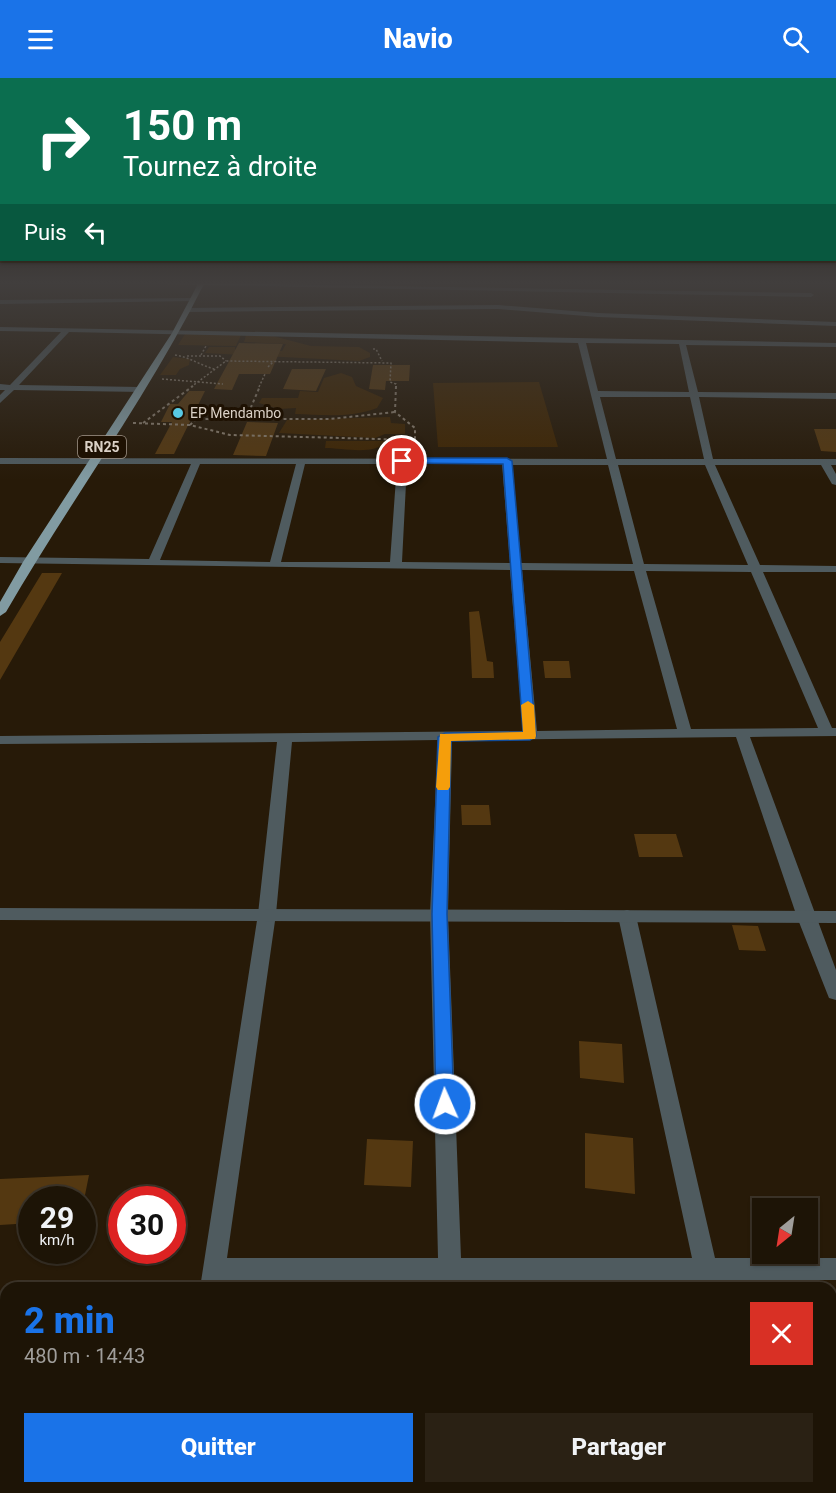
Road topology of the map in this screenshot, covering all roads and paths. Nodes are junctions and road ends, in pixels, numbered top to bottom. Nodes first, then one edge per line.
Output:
1 (50, 348) edge
2 (166, 348) edge
3 (205, 348) edge
4 (583, 348) edge
5 (683, 348) edge
6 (170, 354) dead end
7 (201, 355) junction
8 (185, 356) junction
9 (226, 361) junction
10 (275, 361) junction
11 (268, 367) dead end
12 (215, 369) junction
13 (265, 374) dead end
14 (156, 378) dead end
15 (174, 380) junction
16 (200, 382) junction
17 (160, 383) dead end
18 (223, 384) dead end
19 (0, 387) edge
20 (13, 388) junction
21 (140, 390) junction
22 (595, 394) junction
23 (694, 394) junction
24 (836, 396) edge
25 (0, 400) edge
26 (395, 412) junction
27 (246, 419) junction
28 (130, 423) dead end
29 (143, 423) junction
30 (190, 425) junction
31 (415, 440) junction
32 (0, 461) edge
33 (93, 461) junction
34 (196, 461) junction
35 (402, 461) junction
36 (416, 461) junction
37 (507, 461) junction
38 (612, 461) junction
39 (301, 462) junction
40 (709, 462) junction
41 (824, 462) junction
42 (836, 462) edge
43 (836, 482) edge
44 (0, 560) edge
45 (29, 562) junction
46 (153, 563) junction
47 (275, 565) junction
48 (396, 565) junction
49 (517, 566) junction
50 (639, 567) junction
51 (754, 568) junction
52 (836, 569) edge
53 (0, 612) edge
54 (832, 732) edge
55 (741, 734) junction
56 (686, 735) junction
57 (530, 736) junction
58 (445, 737) junction
59 (285, 738) junction
60 (0, 740) edge
61 (0, 914) edge
62 (267, 914) junction
63 (440, 914) junction
64 (627, 916) junction
65 (806, 917) junction
66 (836, 917) edge
67 (836, 993) edge
68 (836, 1269) edge
69 (212, 1279) edge
70 (450, 1279) edge
71 (708, 1279) edge

1 - 20 street
2 - 21 main road, RN25
3 - 7 path
4 - 22 street
5 - 23 street
6 - 8 path
7 - 8 path
7 - 9 path
8 - 12 path
9 - 10 path
9 - 12 path
10 - 11 path
10 - 26 path
12 - 16 path
13 - 27 path
14 - 15 path
15 - 16 path
15 - 17 path
16 - 18 path
16 - 29 path
19 - 20 street
20 - 21 street
20 - 25 street
21 - 33 main road, RN25
22 - 23 street
22 - 38 street
23 - 24 street
23 - 40 street
26 - 27 path
26 - 31 path
27 - 30 path
28 - 29 path
29 - 30 path
30 - 31 path
31 - 36 path
32 - 33 street
33 - 34 street
33 - 45 main road, RN25
34 - 39 street
34 - 46 street
35 - 36 street
35 - 39 street
35 - 48 street
36 - 37 street
37 - 38 street
37 - 49 street
38 - 40 street
38 - 50 street
39 - 47 street
40 - 41 street
40 - 51 street
41 - 42 street
41 - 43 street
44 - 45 street
45 - 46 street
45 - 53 main road, RN25
46 - 47 street
47 - 48 street
48 - 49 street
49 - 50 street
49 - 57 street
50 - 51 street
50 - 56 street
51 - 52 street
51 - 54 street
54 - 55 street
55 - 56 street
55 - 65 street
56 - 57 street
57 - 58 street
58 - 59 street
58 - 63 street
59 - 60 street
59 - 62 street
61 - 62 street
62 - 63 street
62 - 69 street
63 - 64 street
63 - 70 street
64 - 65 street
64 - 71 street
65 - 66 street
65 - 67 street
68 - 71 street
69 - 70 street
70 - 71 street

